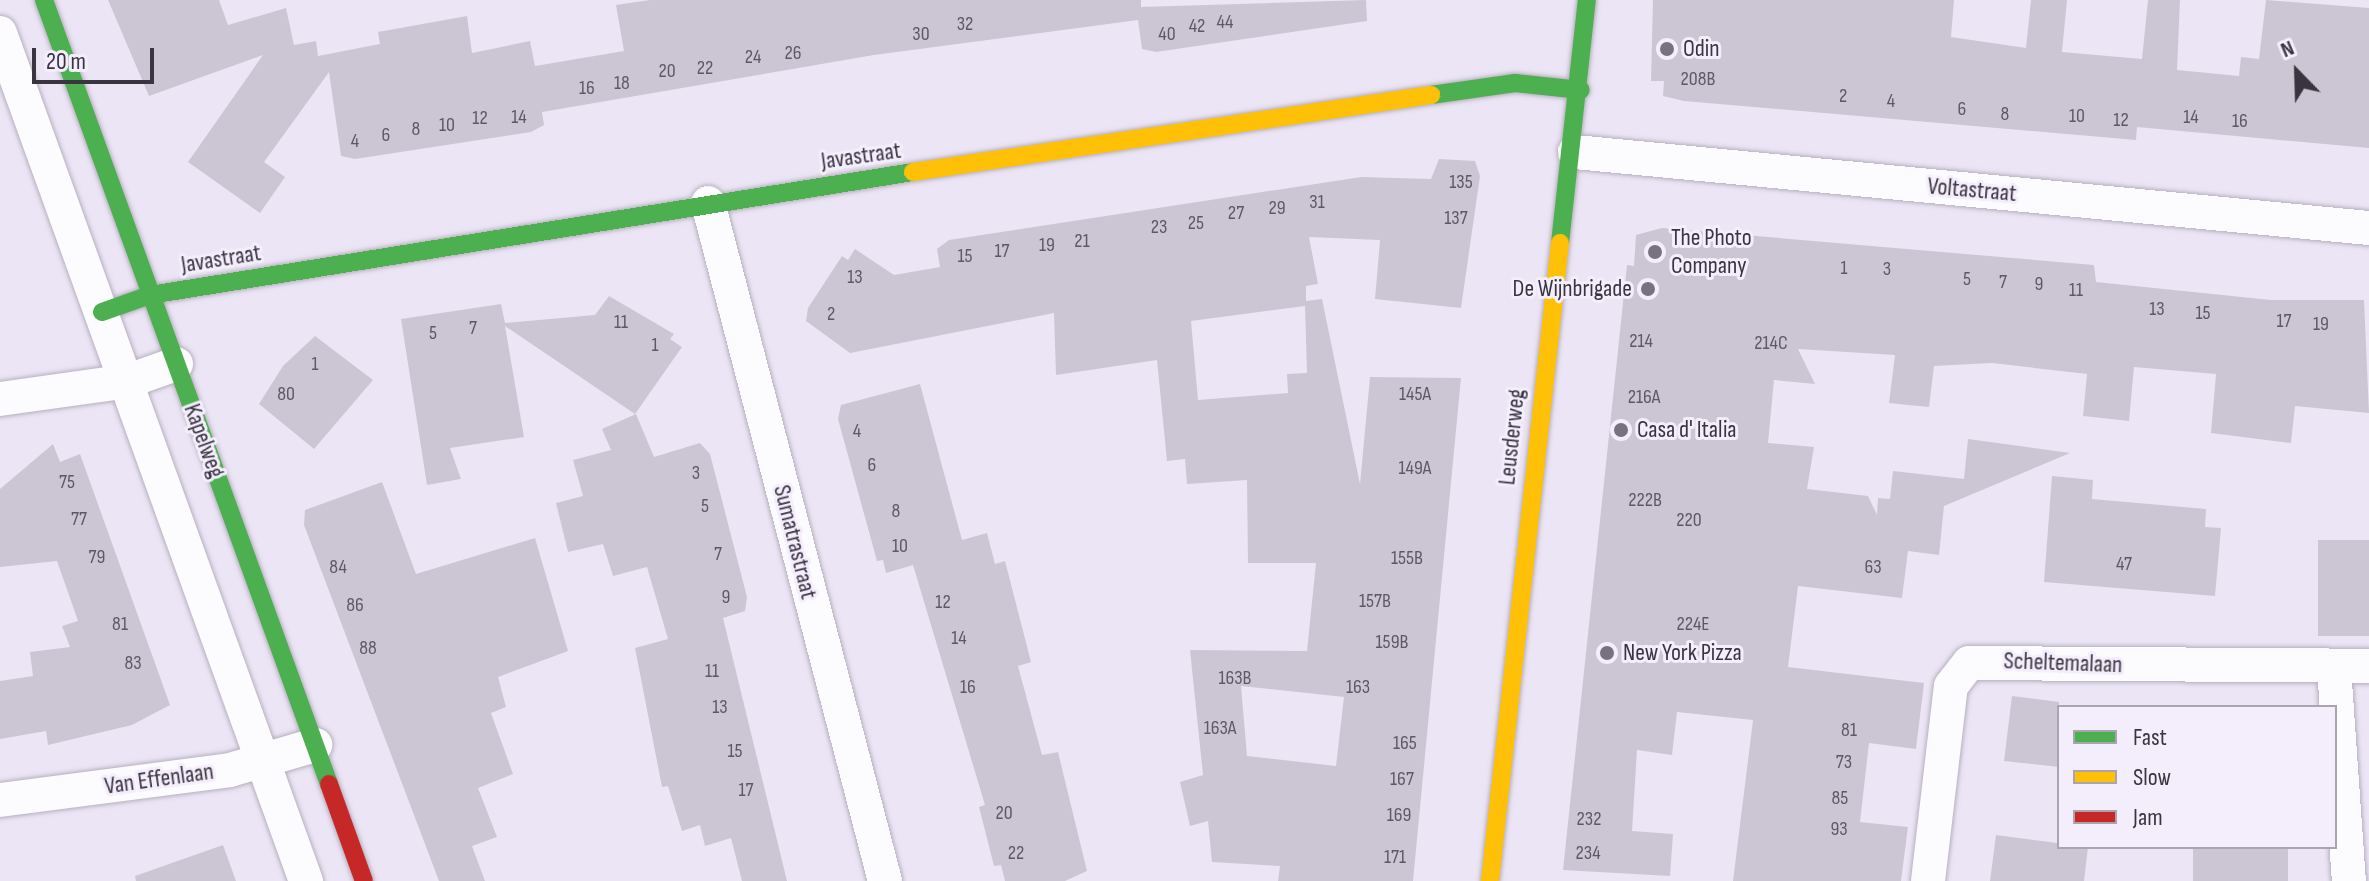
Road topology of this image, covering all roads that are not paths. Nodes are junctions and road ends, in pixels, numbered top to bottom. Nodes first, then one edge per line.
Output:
1 (44, 0) edge
2 (1587, 0) edge
3 (0, 33) edge
4 (1581, 90) junction
5 (1575, 152) junction
6 (708, 203) junction
7 (2369, 228) edge
8 (150, 295) junction
9 (102, 312) junction
10 (176, 364) junction
11 (128, 381) junction
12 (0, 399) edge
13 (2369, 666) edge
14 (2334, 668) junction
15 (2337, 705) edge
16 (2337, 711) edge
17 (315, 745) junction
18 (263, 763) junction
19 (0, 800) edge
20 (306, 881) edge
21 (364, 881) edge
22 (885, 881) edge
23 (1490, 881) edge
24 (1928, 881) edge
25 (2349, 881) edge

1 - 8 street, Kapelweg
2 - 4 street, Leusderweg
3 - 9 street
4 - 5 street, Leusderweg
4 - 6 street, Javastraat
5 - 7 street, Voltastraat
5 - 23 street, Leusderweg
6 - 8 street, Javastraat
6 - 22 street, Sumatrastraat
8 - 9 street, Javastraat
8 - 10 street, Kapelweg
9 - 11 street
10 - 11 street
10 - 17 street, Kapelweg
11 - 12 street
11 - 18 street
13 - 14 street, Scheltemalaan
14 - 15 street
14 - 24 street, Scheltemalaan
16 - 25 street
17 - 18 street, Van Effenlaan
17 - 21 street, Kapelweg
18 - 19 street, Van Effenlaan
18 - 20 street

